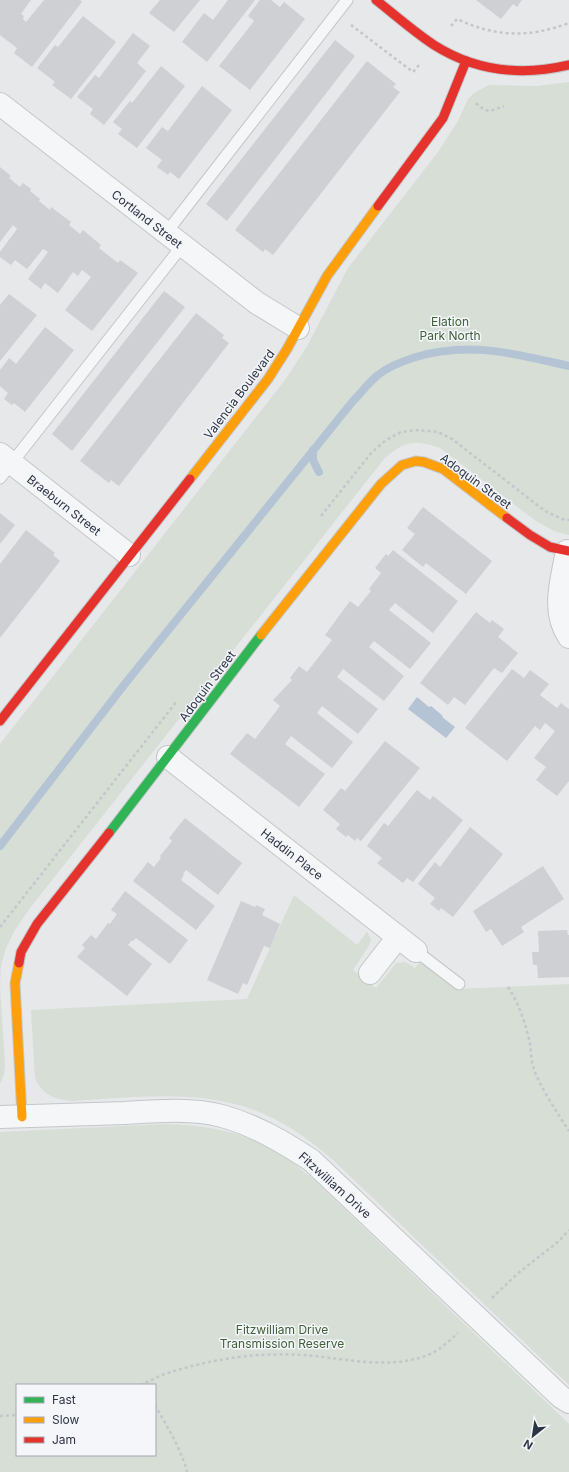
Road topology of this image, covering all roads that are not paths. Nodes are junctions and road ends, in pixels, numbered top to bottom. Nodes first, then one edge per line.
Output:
1 (348, 0) edge
2 (376, 0) edge
3 (466, 61) junction
4 (569, 65) edge
5 (0, 104) edge
6 (174, 239) junction
7 (298, 328) junction
8 (4, 465) edge
9 (568, 551) edge
10 (129, 556) junction
11 (569, 637) edge
12 (0, 721) edge
13 (168, 757) junction
14 (398, 937) junction
15 (416, 951) joint
16 (370, 973) dead end
17 (459, 984) dead end
18 (0, 1117) edge
19 (22, 1117) junction
20 (566, 1403) edge

1 - 6 lane
2 - 3 street
3 - 4 street
3 - 7 street, Valencia Boulevard
5 - 6 street, Cortland Street
6 - 7 street, Cortland Street
6 - 8 lane
7 - 10 street, Valencia Boulevard
8 - 10 street, Braeburn Street
9 - 11 street
9 - 13 street, Adoquin Street
10 - 12 street, Valencia Boulevard
13 - 14 street, Haddin Place
13 - 19 street, Adoquin Street
14 - 15 street, Haddin Place
14 - 16 street
15 - 17 lane
18 - 19 street, Fitzwilliam Drive
19 - 20 street, Fitzwilliam Drive

